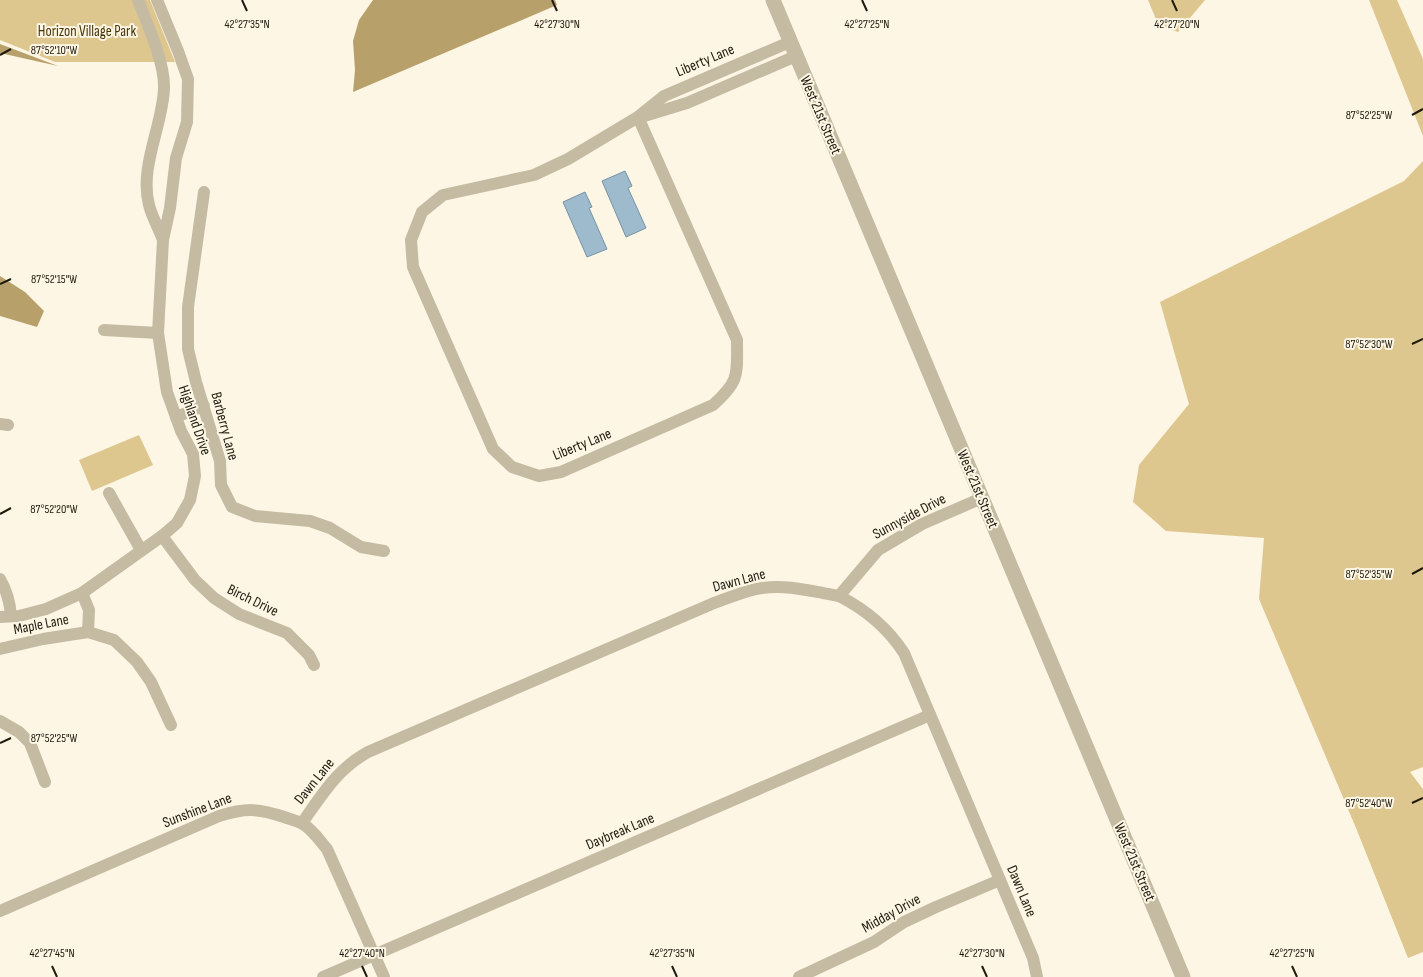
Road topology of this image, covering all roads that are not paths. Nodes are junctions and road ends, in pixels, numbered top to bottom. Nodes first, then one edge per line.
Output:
1 (138, 0) edge
2 (157, 0) edge
3 (773, 0) edge
4 (790, 42) junction
5 (796, 56) junction
6 (638, 117) junction
7 (204, 192) dead end
8 (163, 240) junction
9 (104, 330) dead end
10 (158, 333) junction
11 (204, 406) junction
12 (176, 417) junction
13 (109, 493) dead end
14 (982, 498) junction
15 (162, 536) junction
16 (141, 550) junction
17 (384, 551) dead end
18 (0, 579) edge
19 (82, 593) junction
20 (839, 596) junction
21 (6, 617) edge
22 (88, 632) junction
23 (0, 650) edge
24 (314, 665) dead end
25 (930, 715) junction
26 (0, 721) edge
27 (171, 725) dead end
28 (45, 782) dead end
29 (302, 823) junction
30 (1000, 880) junction
31 (0, 911) edge
32 (374, 955) junction
33 (322, 977) edge
34 (384, 977) edge
35 (798, 977) edge
36 (1037, 977) edge
37 (1183, 977) edge

1 - 8 street, Highland Drive
2 - 8 street, Highland Drive
3 - 4 street, West 21st Street
4 - 5 street, West 21st Street
4 - 6 street, Liberty Lane
5 - 6 street, Liberty Lane
5 - 14 street, West 21st Street
6 - 6 street, Liberty Lane
7 - 11 street, Barberry Lane
8 - 10 street, Highland Drive
9 - 10 street
10 - 12 street, Highland Drive
11 - 12 street
11 - 17 street, Barberry Lane
12 - 15 street, Highland Drive
13 - 16 street
14 - 20 street, Sunnyside Drive
14 - 37 street, West 21st Street
15 - 16 street, Highland Drive
15 - 24 street, Birch Drive
16 - 19 street, Highland Drive
18 - 21 street
19 - 21 street, Highland Drive
19 - 22 street, Maple Lane
20 - 25 street, Dawn Lane
20 - 29 street, Dawn Lane
22 - 23 street, Maple Lane
22 - 27 street, Maple Lane
25 - 30 street, Dawn Lane
25 - 32 street, Daybreak Lane
26 - 28 street
29 - 31 street, Sunshine Lane
29 - 32 street, Sunshine Lane
30 - 35 street, Midday Drive
30 - 36 street, Dawn Lane
32 - 33 street, Daybreak Lane
32 - 34 street, Sunshine Lane

